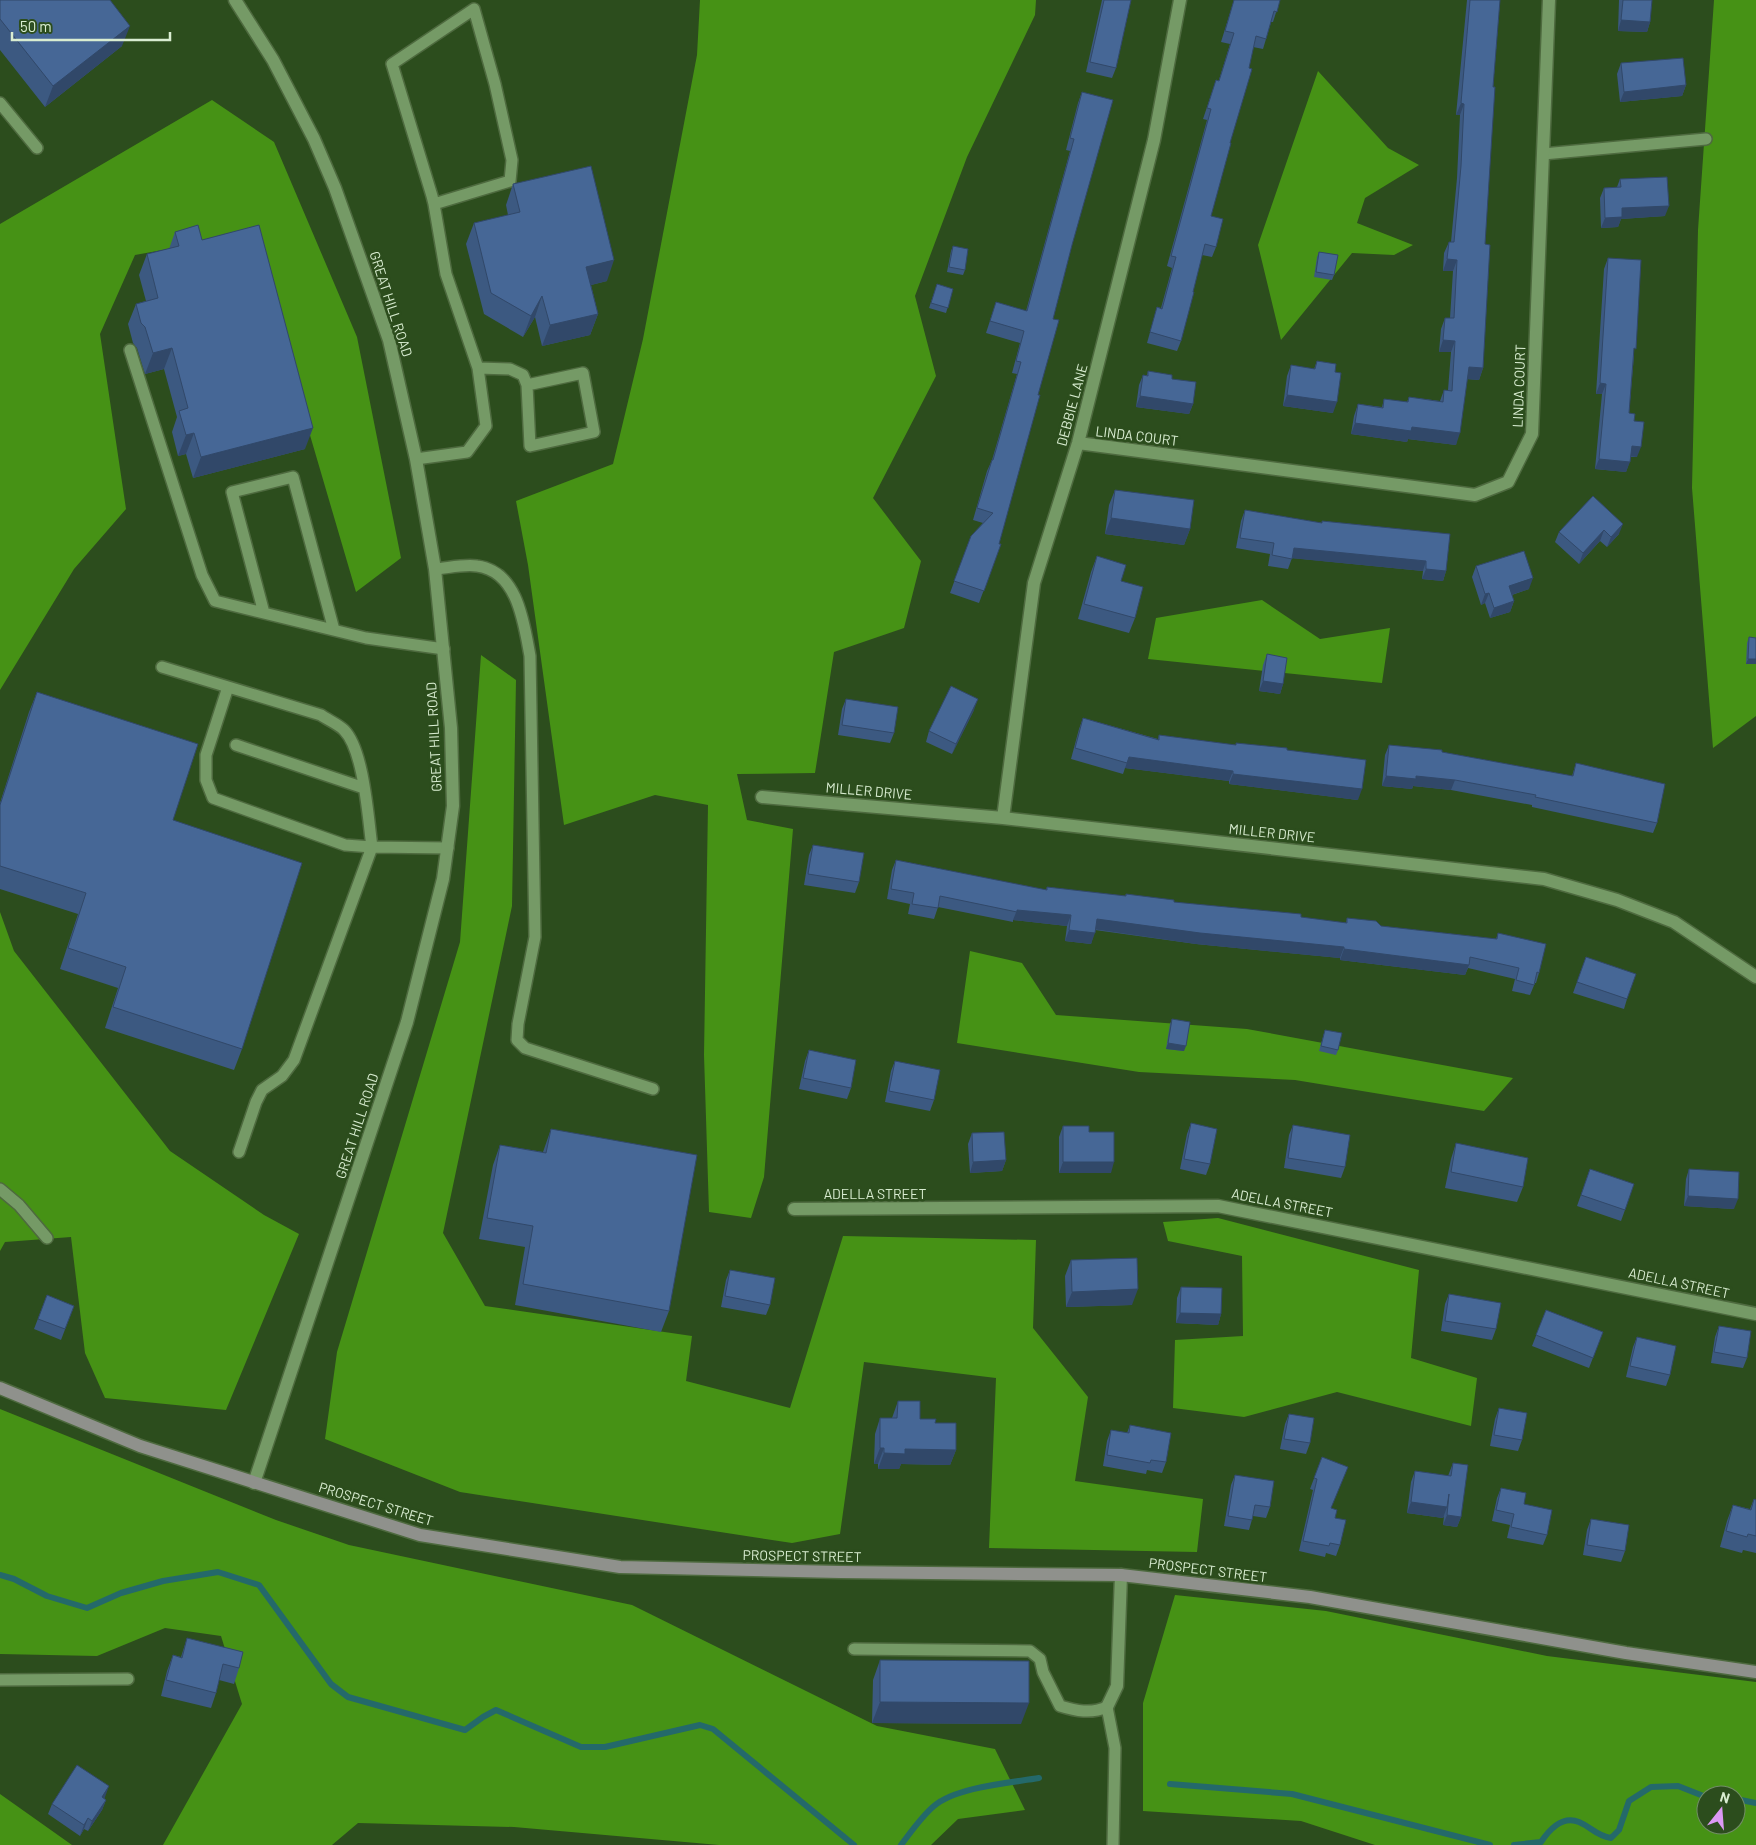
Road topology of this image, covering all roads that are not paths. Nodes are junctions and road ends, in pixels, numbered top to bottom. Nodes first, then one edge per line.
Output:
1 (235, 0) edge
2 (1180, 0) edge
3 (1549, 0) edge
4 (0, 103) edge
5 (1706, 139) dead end
6 (37, 148) dead end
7 (1543, 154) junction
8 (434, 204) junction
9 (130, 350) dead end
10 (478, 368) junction
11 (527, 385) junction
12 (1078, 444) junction
13 (416, 458) junction
14 (435, 569) junction
15 (264, 612) junction
16 (334, 630) junction
17 (444, 649) junction
18 (162, 667) dead end
19 (228, 687) junction
20 (236, 745) dead end
21 (364, 788) junction
22 (762, 797) dead end
23 (1003, 818) junction
24 (372, 847) junction
25 (448, 848) junction
26 (1756, 977) edge
27 (652, 1089) dead end
28 (239, 1152) dead end
29 (0, 1189) edge
30 (794, 1210) dead end
31 (47, 1238) dead end
32 (1756, 1314) edge
33 (0, 1388) edge
34 (254, 1483) junction
35 (1120, 1574) junction
36 (854, 1649) dead end
37 (1756, 1672) edge
38 (128, 1679) dead end
39 (0, 1680) edge
40 (1107, 1706) junction
41 (1113, 1845) edge

1 - 13 street, GREAT HILL ROAD
2 - 12 street, DEBBIE LANE
3 - 7 street, LINDA COURT
4 - 6 lane
5 - 7 lane
7 - 12 street, LINDA COURT
8 - 8 lane
8 - 10 lane
9 - 15 lane
10 - 11 lane
10 - 13 lane
11 - 11 lane
12 - 23 street, DEBBIE LANE
13 - 14 street, GREAT HILL ROAD
14 - 17 street, GREAT HILL ROAD
14 - 27 lane
15 - 16 lane
15 - 16 lane
16 - 17 lane
17 - 25 street, GREAT HILL ROAD
18 - 19 lane
19 - 21 lane
19 - 24 lane
20 - 21 lane
21 - 24 lane
22 - 23 street, MILLER DRIVE
23 - 26 street, MILLER DRIVE
24 - 25 lane
24 - 28 lane
25 - 34 street, GREAT HILL ROAD
29 - 31 lane
30 - 32 street, ADELLA STREET
33 - 34 main road, PROSPECT STREET
34 - 35 main road, PROSPECT STREET
35 - 37 main road, PROSPECT STREET
35 - 40 street
36 - 40 lane
38 - 39 lane
40 - 41 lane

